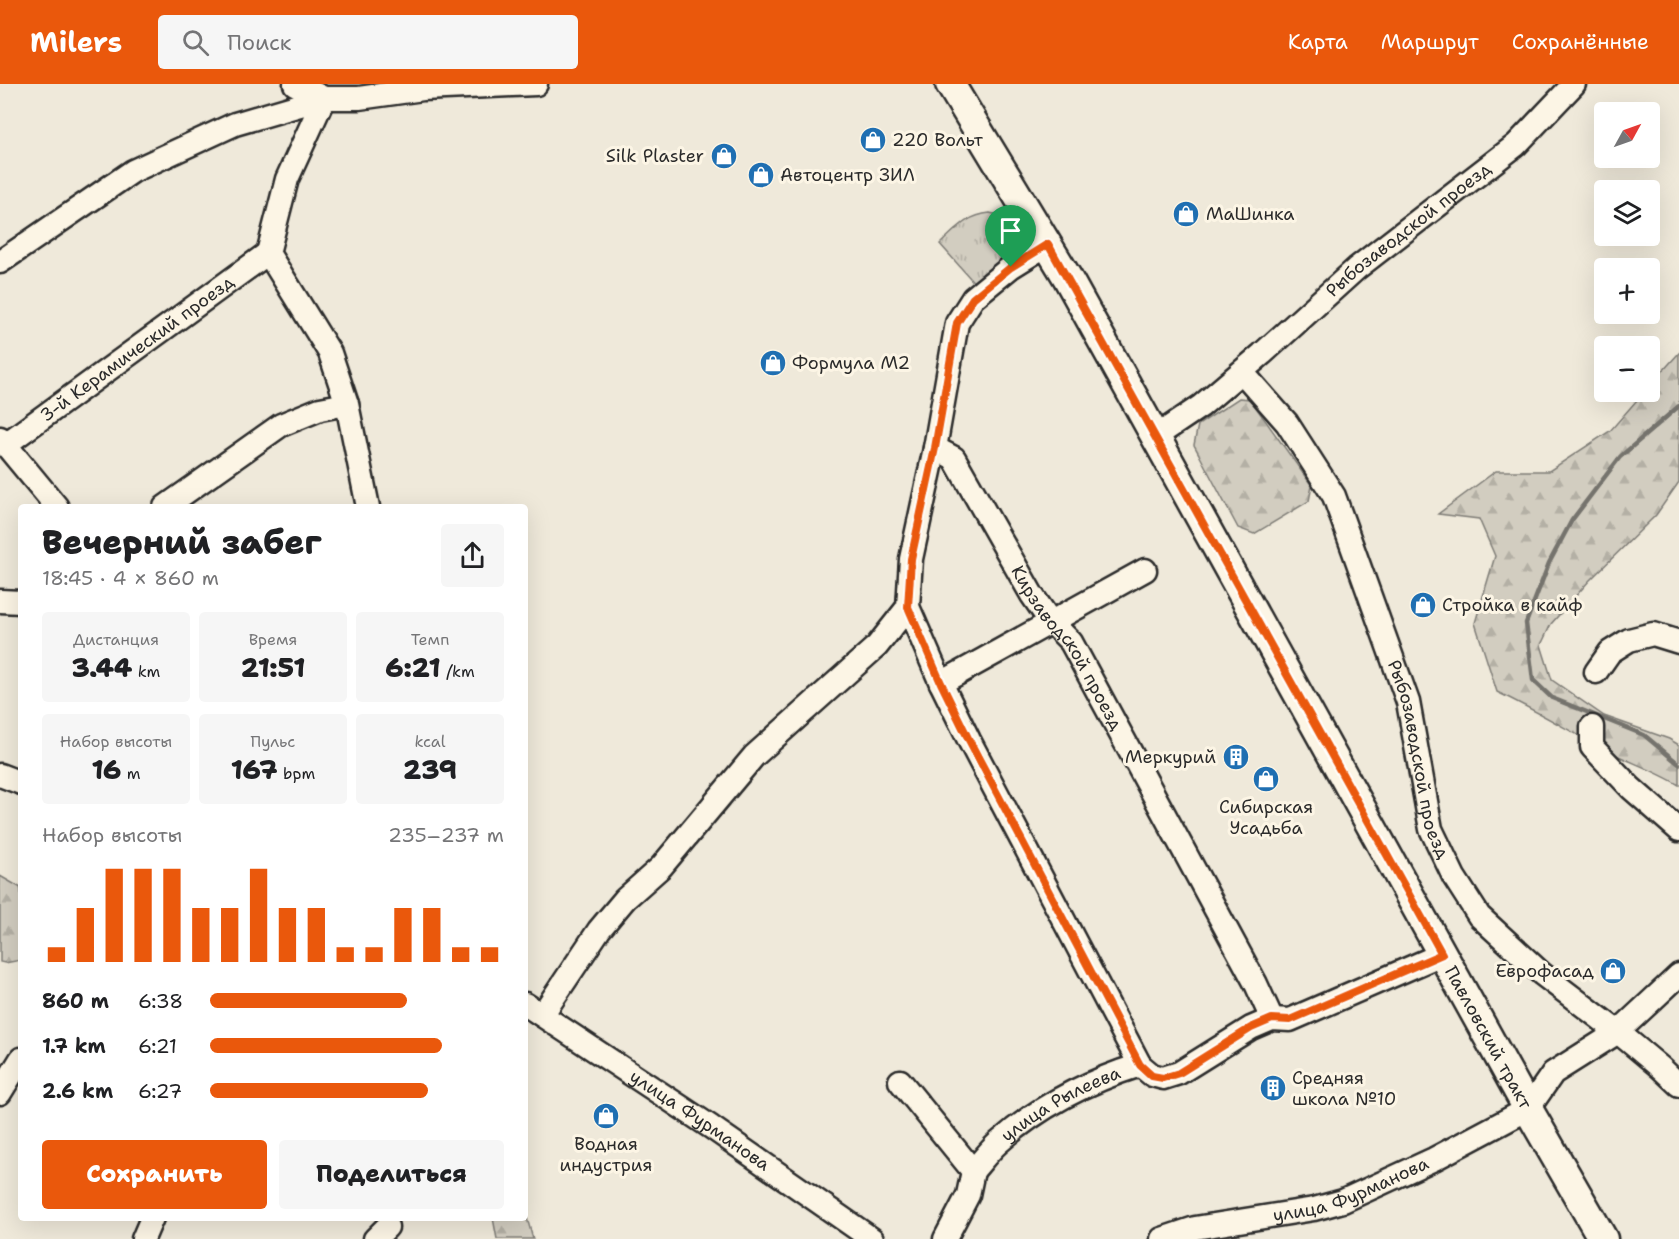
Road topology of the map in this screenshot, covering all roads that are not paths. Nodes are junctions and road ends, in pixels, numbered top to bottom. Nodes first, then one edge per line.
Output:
1 (295, 84) edge
2 (536, 84) edge
3 (950, 84) edge
4 (1574, 84) edge
5 (324, 98) junction
6 (1048, 244) junction
7 (268, 254) junction
8 (0, 262) edge
9 (1242, 372) junction
10 (347, 404) junction
11 (1155, 437) junction
12 (3, 441) edge
13 (935, 448) junction
14 (55, 504) edge
15 (169, 504) edge
16 (367, 504) edge
17 (1145, 570) dead end
18 (0, 601) edge
19 (18, 602) edge
20 (908, 607) junction
21 (1050, 621) junction
22 (1679, 642) edge
23 (1596, 672) dead end
24 (941, 683) junction
25 (1592, 727) dead end
26 (0, 774) edge
27 (18, 782) edge
28 (1679, 830) edge
29 (1442, 954) junction
30 (1679, 975) edge
31 (533, 1010) edge
32 (1272, 1019) junction
33 (1618, 1032) junction
34 (18, 1064) edge
35 (1140, 1065) junction
36 (900, 1081) dead end
37 (1679, 1085) edge
38 (0, 1093) edge
39 (1528, 1109) junction
40 (973, 1171) junction
41 (151, 1221) edge
42 (143, 1239) edge
43 (872, 1239) edge
44 (945, 1239) edge
45 (1162, 1239) edge
46 (1603, 1239) edge

1 - 5 street
2 - 5 street
3 - 6 main road, Павловский тракт
4 - 9 street, Рыбозаводской проезд
5 - 7 street
5 - 8 street
6 - 11 main road, Павловский тракт
6 - 13 street, улица Рылеева
7 - 10 street
7 - 12 street, 3-й Керамический проезд
9 - 11 street, Рыбозаводской проезд
9 - 33 street, Рыбозаводской проезд
10 - 15 street
10 - 16 street
11 - 29 main road, Павловский тракт
12 - 14 street
13 - 20 street, улица Рылеева
13 - 21 street, Кирзаводской проезд
17 - 21 street
18 - 19 street
20 - 24 street, улица Рылеева
20 - 31 street
21 - 24 street
21 - 32 street, Кирзаводской проезд
22 - 23 street
24 - 35 street, улица Рылеева
25 - 28 street
26 - 27 street
29 - 32 street
29 - 39 main road, Павловский тракт
30 - 33 street
31 - 43 street, улица Фурманова
32 - 35 street
33 - 37 street, Рыбозаводской проезд
33 - 39 street
34 - 38 street
35 - 40 street, улица Рылеева
36 - 40 street
39 - 45 street, улица Фурманова
39 - 46 main road, Павловский тракт
40 - 44 street
41 - 42 street

